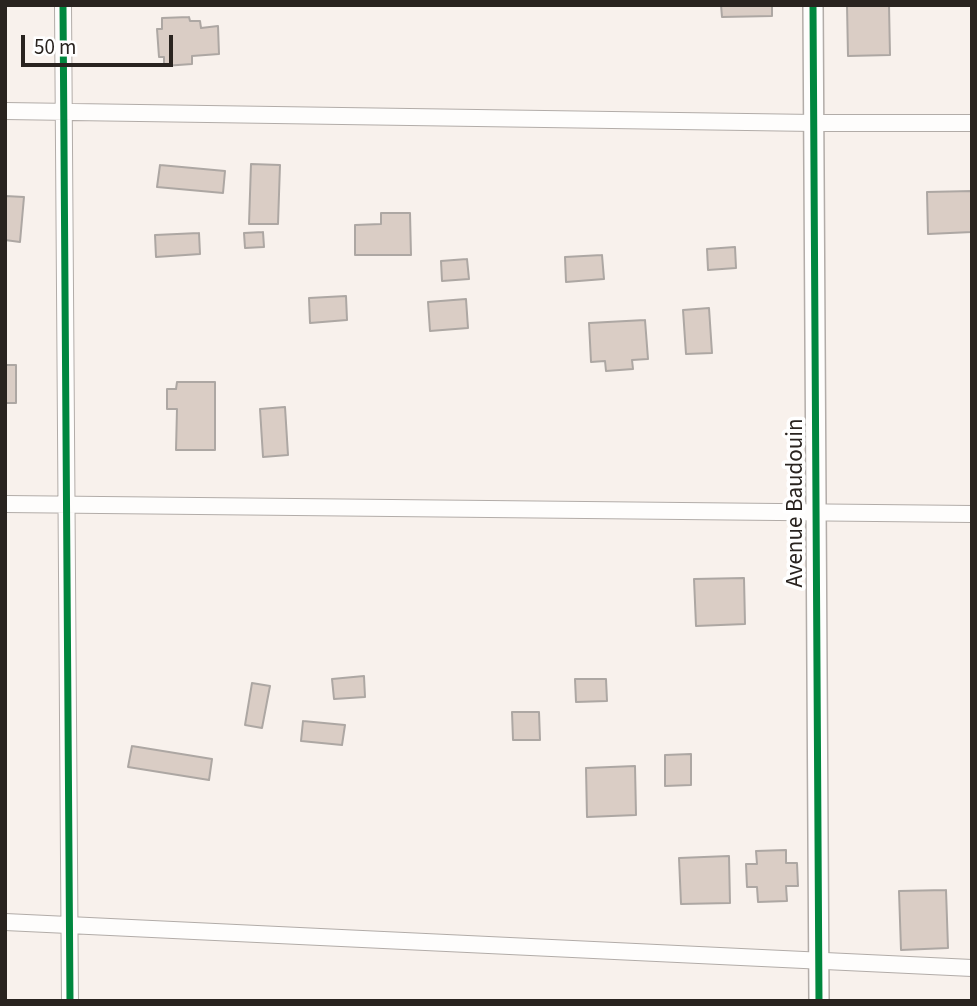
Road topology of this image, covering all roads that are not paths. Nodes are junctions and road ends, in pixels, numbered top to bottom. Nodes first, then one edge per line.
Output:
1 (63, 5) edge
2 (813, 5) edge
3 (5, 111) edge
4 (64, 112) junction
5 (814, 123) junction
6 (972, 124) edge
7 (5, 504) edge
8 (67, 505) junction
9 (816, 512) junction
10 (972, 514) edge
11 (5, 922) edge
12 (70, 925) junction
13 (819, 961) junction
14 (972, 968) edge
15 (70, 1001) edge
16 (819, 1001) edge

1 - 4 street
2 - 5 street, Avenue Baudouin
3 - 4 street
4 - 5 street
4 - 8 street
5 - 6 street
5 - 9 street, Avenue Baudouin
7 - 8 street
8 - 9 street
8 - 12 street
9 - 10 street
9 - 13 street, Avenue Baudouin
11 - 12 street
12 - 13 street
12 - 15 street
13 - 14 street
13 - 16 street, Avenue Baudouin

